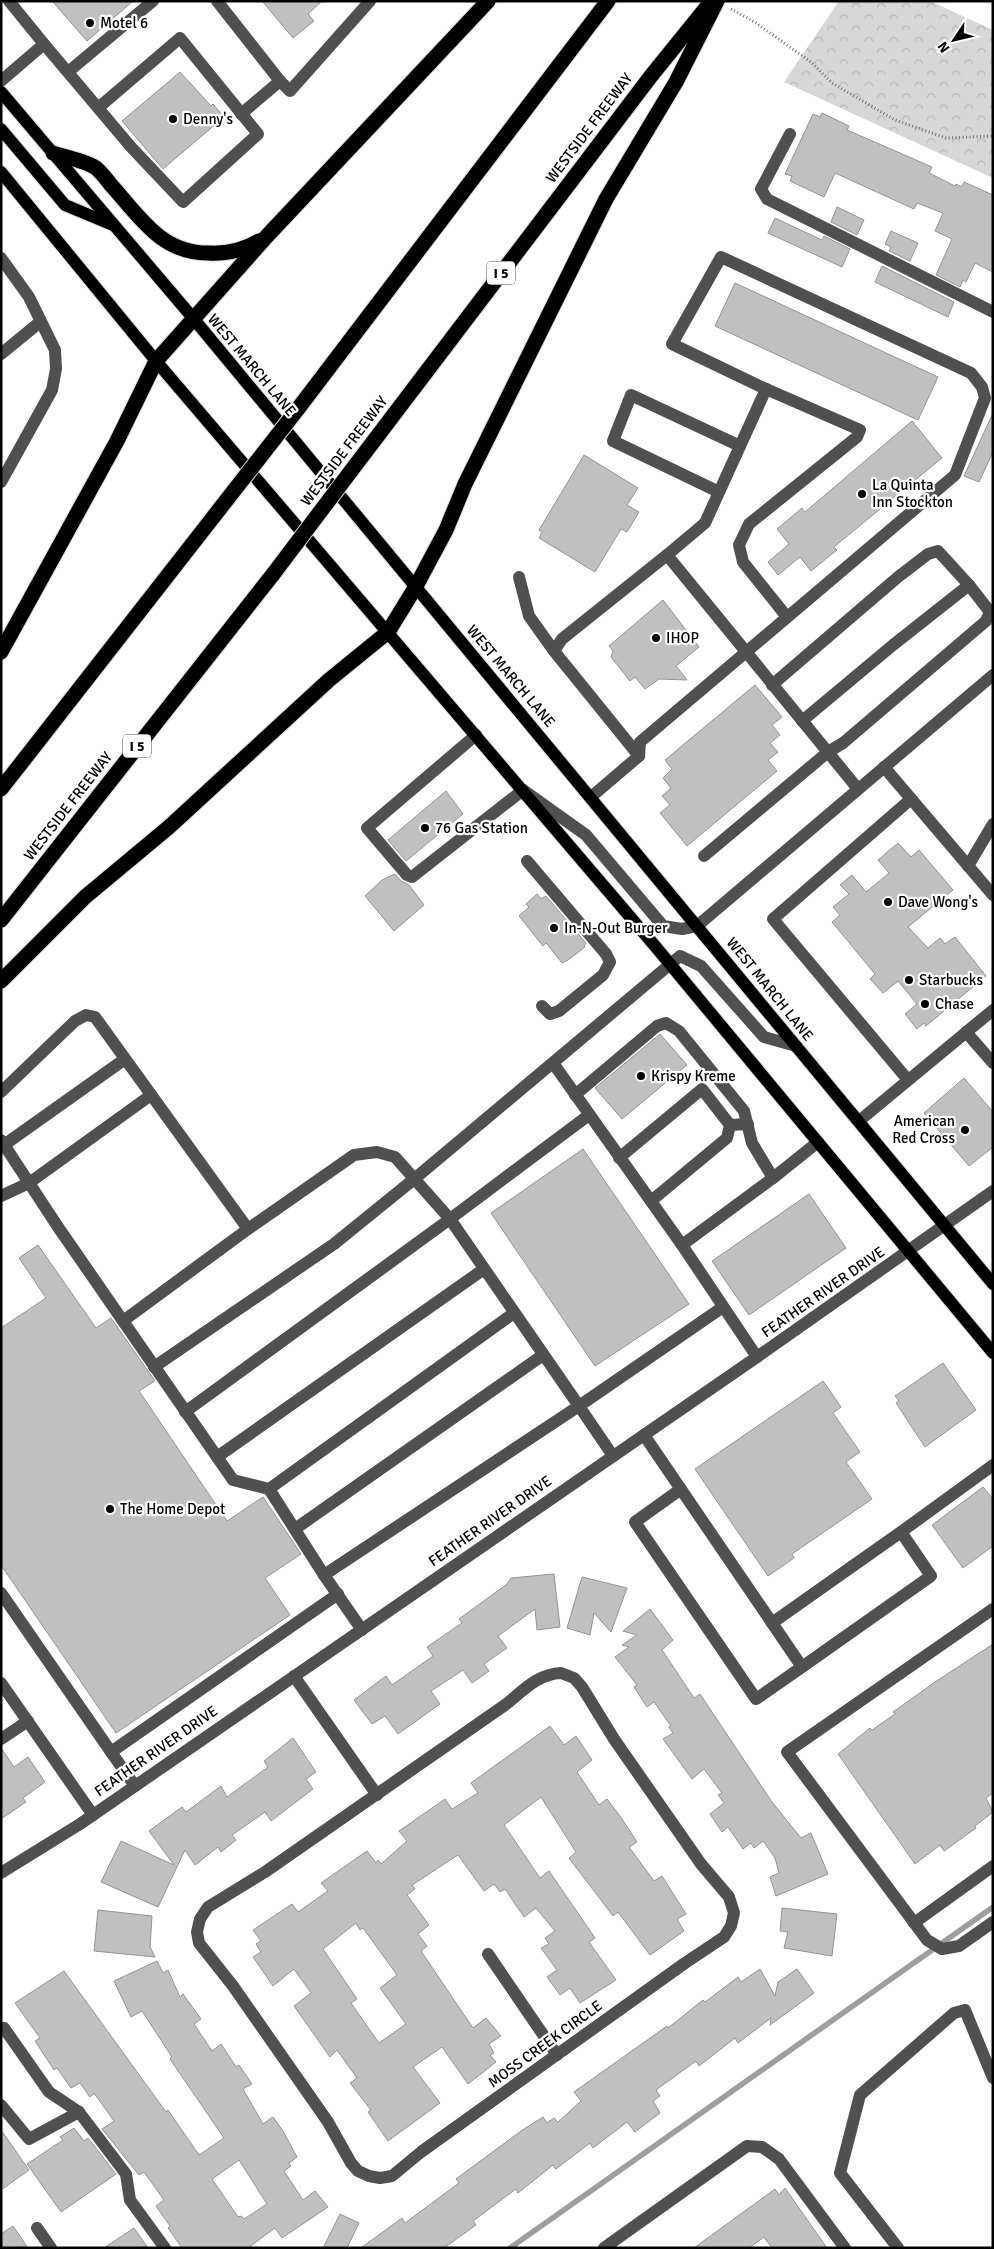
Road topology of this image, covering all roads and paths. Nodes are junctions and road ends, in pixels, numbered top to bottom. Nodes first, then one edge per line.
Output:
1 (9, 1) edge
2 (152, 1) edge
3 (217, 1) edge
4 (370, 1) edge
5 (488, 1) edge
6 (608, 1) edge
7 (718, 3) edge
8 (44, 44) junction
9 (68, 72) junction
10 (1, 81) edge
11 (280, 81) junction
12 (1, 92) edge
13 (98, 108) junction
14 (242, 114) junction
15 (1, 129) edge
16 (790, 134) dead end
17 (993, 136) edge
18 (53, 153) junction
19 (1, 172) edge
20 (115, 226) junction
21 (267, 236) junction
22 (1, 258) edge
23 (993, 312) edge
24 (193, 318) junction
25 (40, 322) junction
26 (1, 354) edge
27 (156, 361) junction
28 (766, 389) junction
29 (740, 446) junction
30 (1, 482) edge
31 (719, 492) junction
32 (667, 555) junction
33 (519, 577) dead end
34 (969, 585) junction
35 (415, 588) junction
36 (787, 617) junction
37 (388, 632) junction
38 (554, 651) junction
39 (1, 652) edge
40 (745, 652) junction
41 (993, 675) edge
42 (772, 685) junction
43 (802, 721) junction
44 (476, 735) junction
45 (828, 752) junction
46 (639, 756) junction
47 (884, 767) junction
48 (1, 789) edge
49 (858, 789) junction
50 (523, 790) junction
51 (591, 797) junction
52 (911, 799) junction
53 (993, 824) edge
54 (704, 856) dead end
55 (527, 861) dead end
56 (968, 866) junction
57 (993, 895) edge
58 (1, 920) edge
59 (698, 926) junction
60 (670, 964) junction
61 (1, 981) edge
62 (542, 1006) dead end
63 (993, 1010) edge
64 (966, 1032) junction
65 (796, 1046) junction
66 (125, 1059) junction
67 (993, 1062) edge
68 (553, 1063) junction
69 (908, 1080) junction
70 (1, 1092) edge
71 (152, 1095) junction
72 (576, 1095) junction
73 (589, 1115) junction
74 (859, 1121) junction
75 (748, 1124) junction
76 (730, 1125) junction
77 (818, 1142) junction
78 (3, 1143) edge
79 (619, 1158) junction
80 (773, 1178) junction
81 (413, 1180) junction
82 (29, 1183) junction
83 (993, 1191) edge
84 (1, 1196) edge
85 (651, 1201) junction
86 (450, 1220) junction
87 (944, 1227) junction
88 (248, 1229) junction
89 (682, 1245) junction
90 (909, 1252) junction
91 (484, 1269) junction
92 (993, 1284) edge
93 (723, 1307) junction
94 (514, 1313) junction
95 (123, 1321) junction
96 (993, 1353) edge
97 (543, 1355) junction
98 (757, 1357) junction
99 (154, 1366) junction
100 (579, 1406) junction
101 (185, 1412) junction
102 (644, 1435) junction
103 (613, 1456) junction
104 (217, 1457) junction
105 (993, 1465) edge
106 (269, 1488) junction
107 (681, 1489) junction
108 (295, 1529) junction
109 (901, 1532) junction
110 (324, 1575) junction
111 (1, 1593) edge
112 (338, 1594) junction
113 (993, 1609) edge
114 (772, 1623) junction
115 (362, 1630) junction
116 (802, 1667) junction
117 (294, 1676) junction
118 (1, 1683) edge
119 (28, 1721) junction
120 (1, 1739) edge
121 (111, 1752) junction
122 (135, 1786) junction
123 (376, 1795) junction
124 (93, 1815) junction
125 (993, 1866) edge
126 (1, 1873) edge
127 (993, 1922) edge
128 (914, 1923) junction
129 (488, 1954) dead end
130 (1, 2030) edge
131 (557, 2055) junction
132 (993, 2078) edge
133 (1, 2104) edge
134 (79, 2112) junction
135 (37, 2228) dead end
136 (51, 2248) edge
137 (165, 2248) edge
138 (604, 2248) edge
139 (845, 2248) edge
140 (898, 2248) edge

1 - 8 street
2 - 9 street
3 - 11 street
4 - 11 street
5 - 21 highway
6 - 48 highway, bridge
7 - 17 path
7 - 35 highway
7 - 58 highway, WESTSIDE FREEWAY / I 5, bridge
8 - 9 street
8 - 10 street
9 - 13 street
11 - 14 street
12 - 18 main road, WEST MARCH LANE
13 - 14 street
13 - 14 street
15 - 20 main road
16 - 23 street
18 - 20 main road, WEST MARCH LANE
18 - 21 highway
19 - 27 main road
20 - 24 main road, WEST MARCH LANE
21 - 24 highway
22 - 25 street
24 - 27 highway
24 - 35 main road, WEST MARCH LANE
25 - 26 street
25 - 30 street
27 - 37 main road
27 - 39 highway
28 - 29 street
28 - 36 street
28 - 36 street
29 - 31 street
29 - 31 street
31 - 32 street
32 - 38 street
32 - 40 street
33 - 38 street
34 - 42 street
34 - 43 street
34 - 45 street
35 - 37 highway
35 - 51 main road, WEST MARCH LANE
36 - 40 street
37 - 44 main road
37 - 61 highway
38 - 46 street
40 - 42 street
40 - 46 street
41 - 47 street
42 - 43 street
43 - 45 street
44 - 50 main road
44 - 50 street
45 - 49 street
45 - 54 street
46 - 51 street
47 - 49 street
47 - 52 street
49 - 59 street
50 - 59 street
50 - 60 main road
51 - 59 main road, WEST MARCH LANE
52 - 56 street
52 - 69 street
53 - 56 street
55 - 62 street
56 - 57 street
59 - 65 main road, WEST MARCH LANE
60 - 65 street
60 - 68 street
60 - 77 main road
63 - 64 street
64 - 67 street
64 - 69 street
65 - 74 main road, WEST MARCH LANE
66 - 70 street
66 - 71 street
66 - 78 street
68 - 72 street
68 - 81 street
69 - 74 street
71 - 82 street
71 - 88 street
72 - 73 street
72 - 75 street
73 - 79 street
73 - 86 street
74 - 87 main road, WEST MARCH LANE
75 - 76 street
75 - 80 street
76 - 79 street
76 - 85 street
77 - 80 street
77 - 90 main road
78 - 82 street
79 - 85 street
80 - 89 street
81 - 86 street
81 - 88 street
81 - 99 street
82 - 84 street
82 - 95 street
83 - 87 street, FEATHER RIVER DRIVE
85 - 89 street
86 - 91 street
86 - 101 street
87 - 90 street, FEATHER RIVER DRIVE
87 - 92 main road, WEST MARCH LANE
88 - 95 street
89 - 93 street
90 - 96 main road
90 - 98 street, FEATHER RIVER DRIVE
91 - 94 street
91 - 104 street
93 - 98 street
93 - 100 street
94 - 97 street
94 - 106 street
95 - 99 street
97 - 100 street
97 - 108 street
98 - 102 street, FEATHER RIVER DRIVE
99 - 101 street
100 - 103 street
100 - 110 street
101 - 104 street
102 - 103 street, FEATHER RIVER DRIVE
102 - 107 street
103 - 115 street, FEATHER RIVER DRIVE
104 - 106 street
105 - 109 street
106 - 108 street
107 - 114 street
107 - 116 street
108 - 110 street
109 - 114 street
109 - 116 street
110 - 112 street
111 - 121 street
112 - 115 street
112 - 121 street
113 - 128 street
114 - 116 street
115 - 117 street, FEATHER RIVER DRIVE
117 - 122 street, FEATHER RIVER DRIVE
117 - 123 street
118 - 119 street
119 - 120 street
119 - 124 street
121 - 122 street
122 - 124 street, FEATHER RIVER DRIVE
123 - 131 street, MOSS CREEK CIRCLE
123 - 131 street, MOSS CREEK CIRCLE
124 - 126 street, FEATHER RIVER DRIVE
125 - 128 street
127 - 128 street
129 - 131 street
130 - 134 street
132 - 140 street
133 - 134 street
134 - 137 street
135 - 136 street
138 - 139 street

